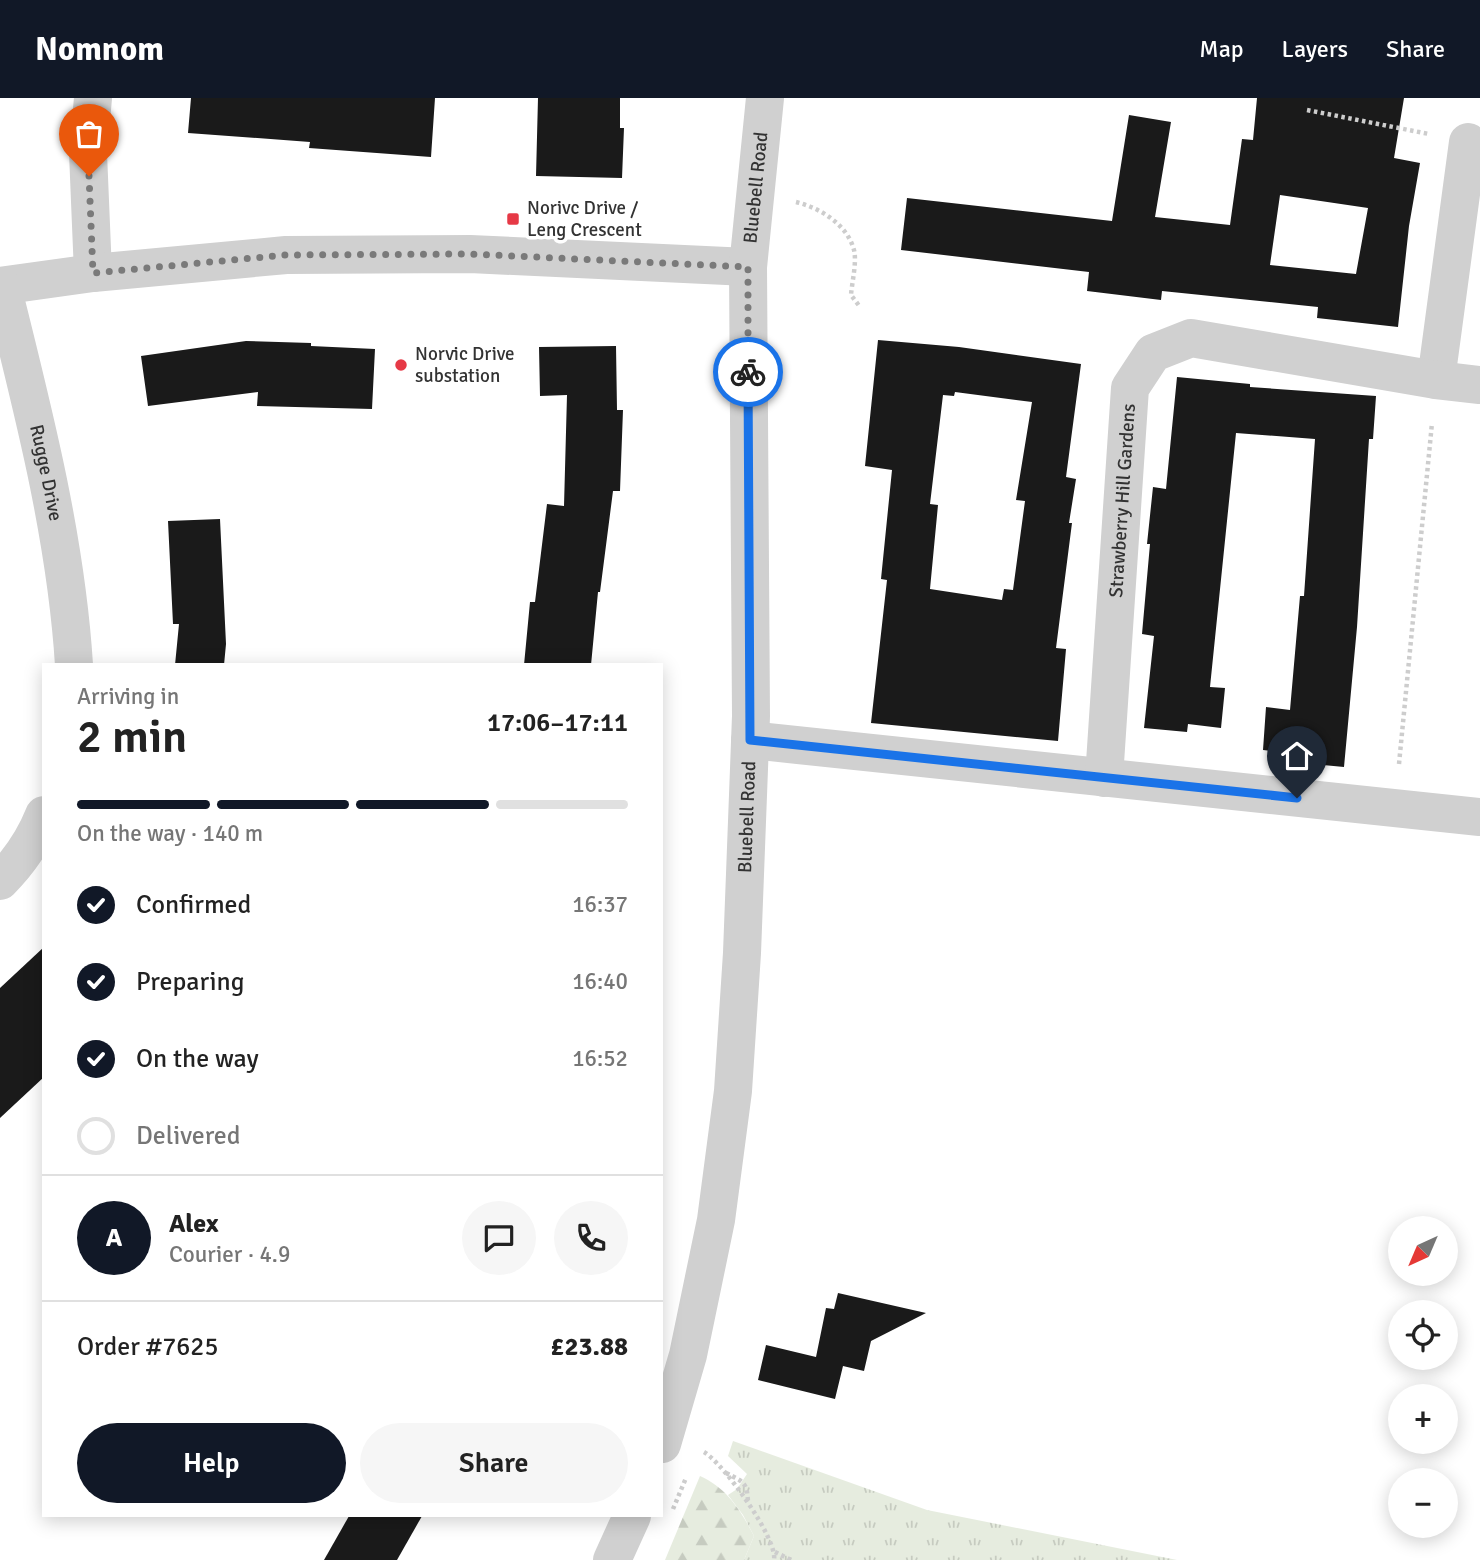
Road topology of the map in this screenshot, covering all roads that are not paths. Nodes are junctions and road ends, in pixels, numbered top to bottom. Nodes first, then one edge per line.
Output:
1 (93, 98) edge
2 (765, 98) edge
3 (1468, 142) road end
4 (748, 267) junction
5 (93, 273) junction
6 (1, 286) edge
7 (1436, 380) junction
8 (1480, 385) edge
9 (74, 663) edge
10 (750, 740) junction
11 (1104, 778) junction
12 (1480, 817) edge
13 (42, 820) edge
14 (0, 881) edge
15 (663, 1441) edge
16 (632, 1517) edge
17 (612, 1560) edge

1 - 5 street
2 - 4 street, Bluebell Road
3 - 7 street
4 - 5 street
4 - 10 street, Bluebell Road
5 - 6 street
6 - 9 street, Rugge Drive
7 - 8 street, Strawberry Hill Gardens
7 - 11 street, Strawberry Hill Gardens
10 - 11 street
10 - 15 street, Bluebell Road
11 - 12 street
13 - 14 street
16 - 17 street

